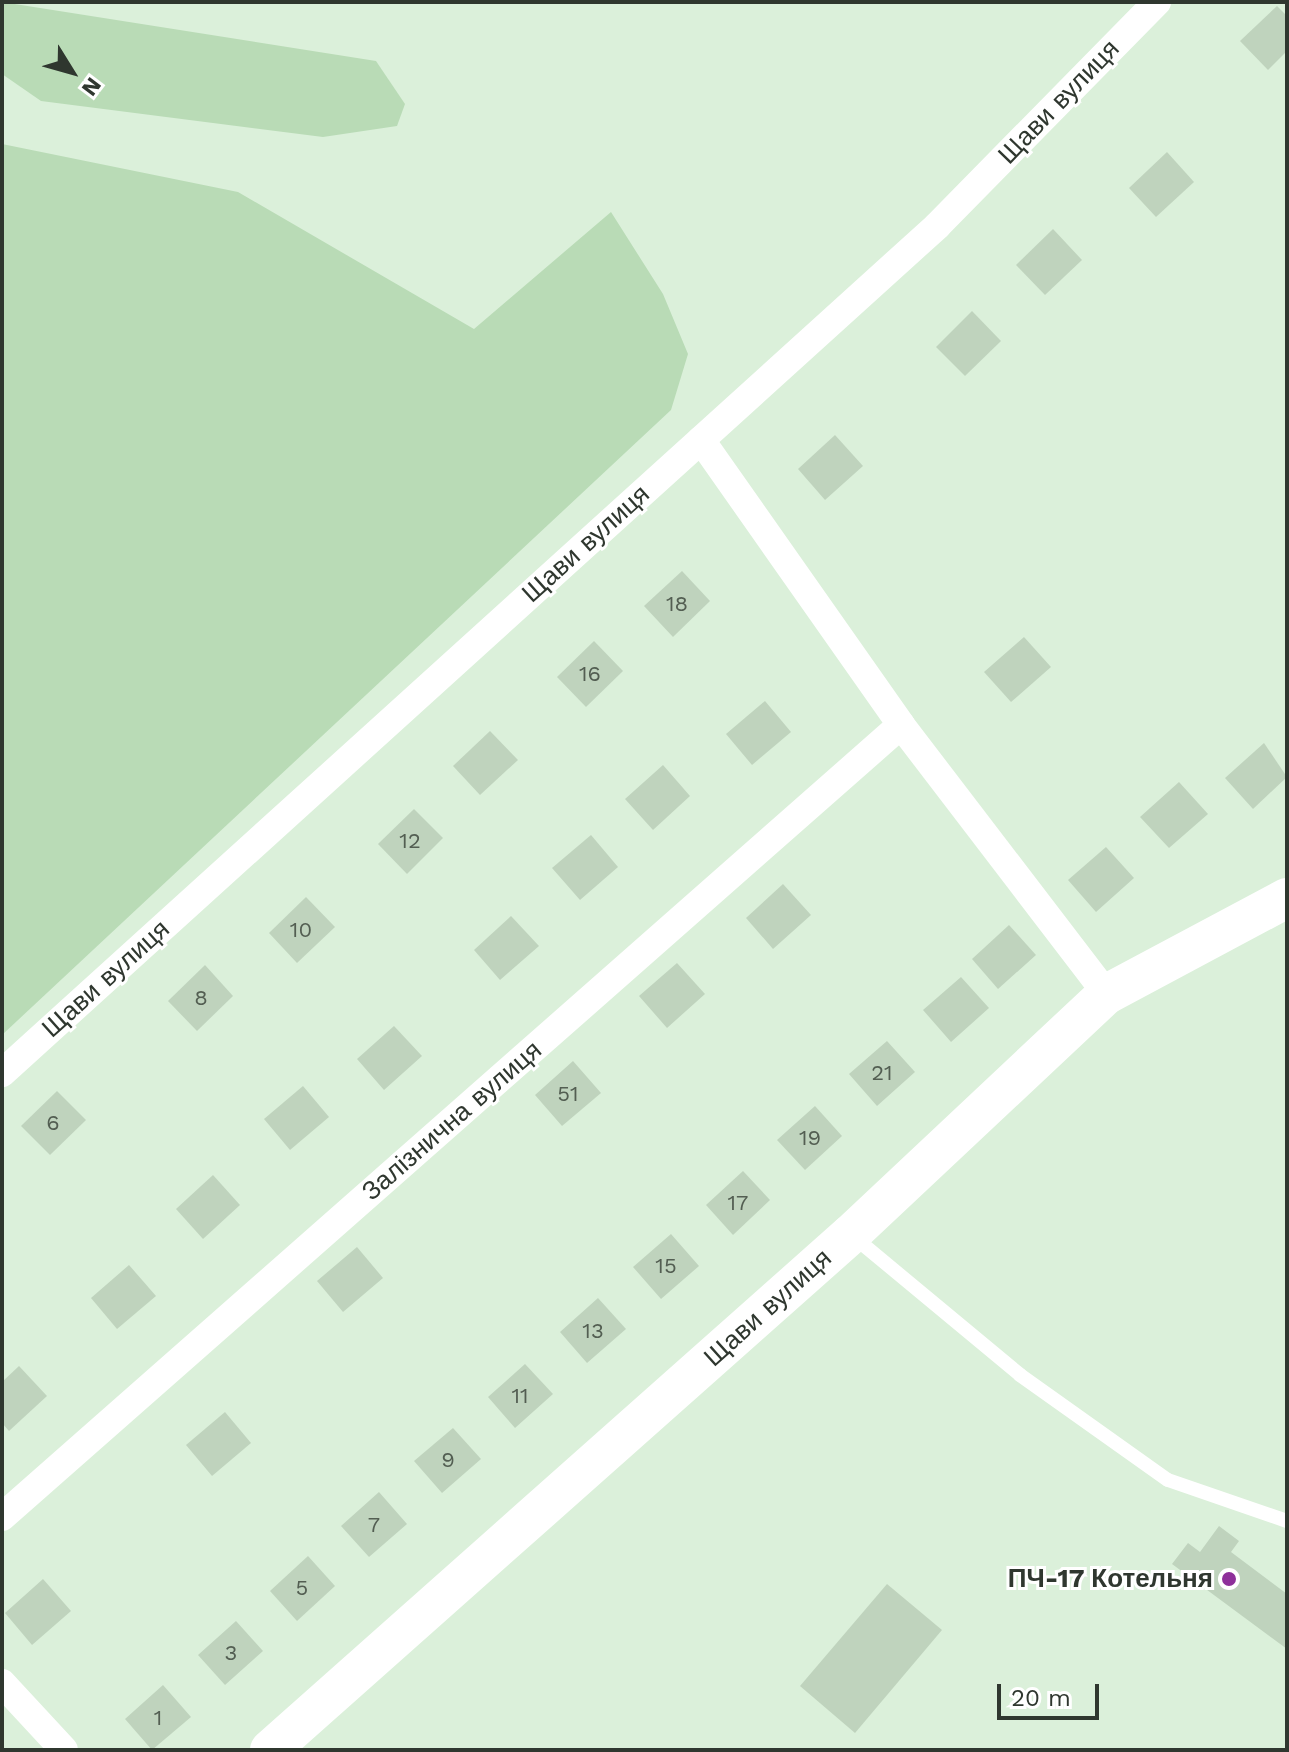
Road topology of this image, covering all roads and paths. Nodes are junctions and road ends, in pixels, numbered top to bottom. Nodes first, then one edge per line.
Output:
1 (1157, 2) edge
2 (701, 440) junction
3 (901, 725) junction
4 (1287, 898) edge
5 (1107, 994) junction
6 (2, 1073) edge
7 (851, 1234) junction
8 (2, 1517) edge
9 (1287, 1521) edge
10 (2, 1683) edge
11 (64, 1750) edge
12 (270, 1750) edge

1 - 2 street, Щави вулиця
2 - 3 street
2 - 6 street, Щави вулиця
3 - 5 street
3 - 8 street, Залізнична вулиця
4 - 5 main road, Щави вулиця
5 - 7 main road, Щави вулиця
7 - 9 lane
7 - 12 main road, Щави вулиця
10 - 11 street

